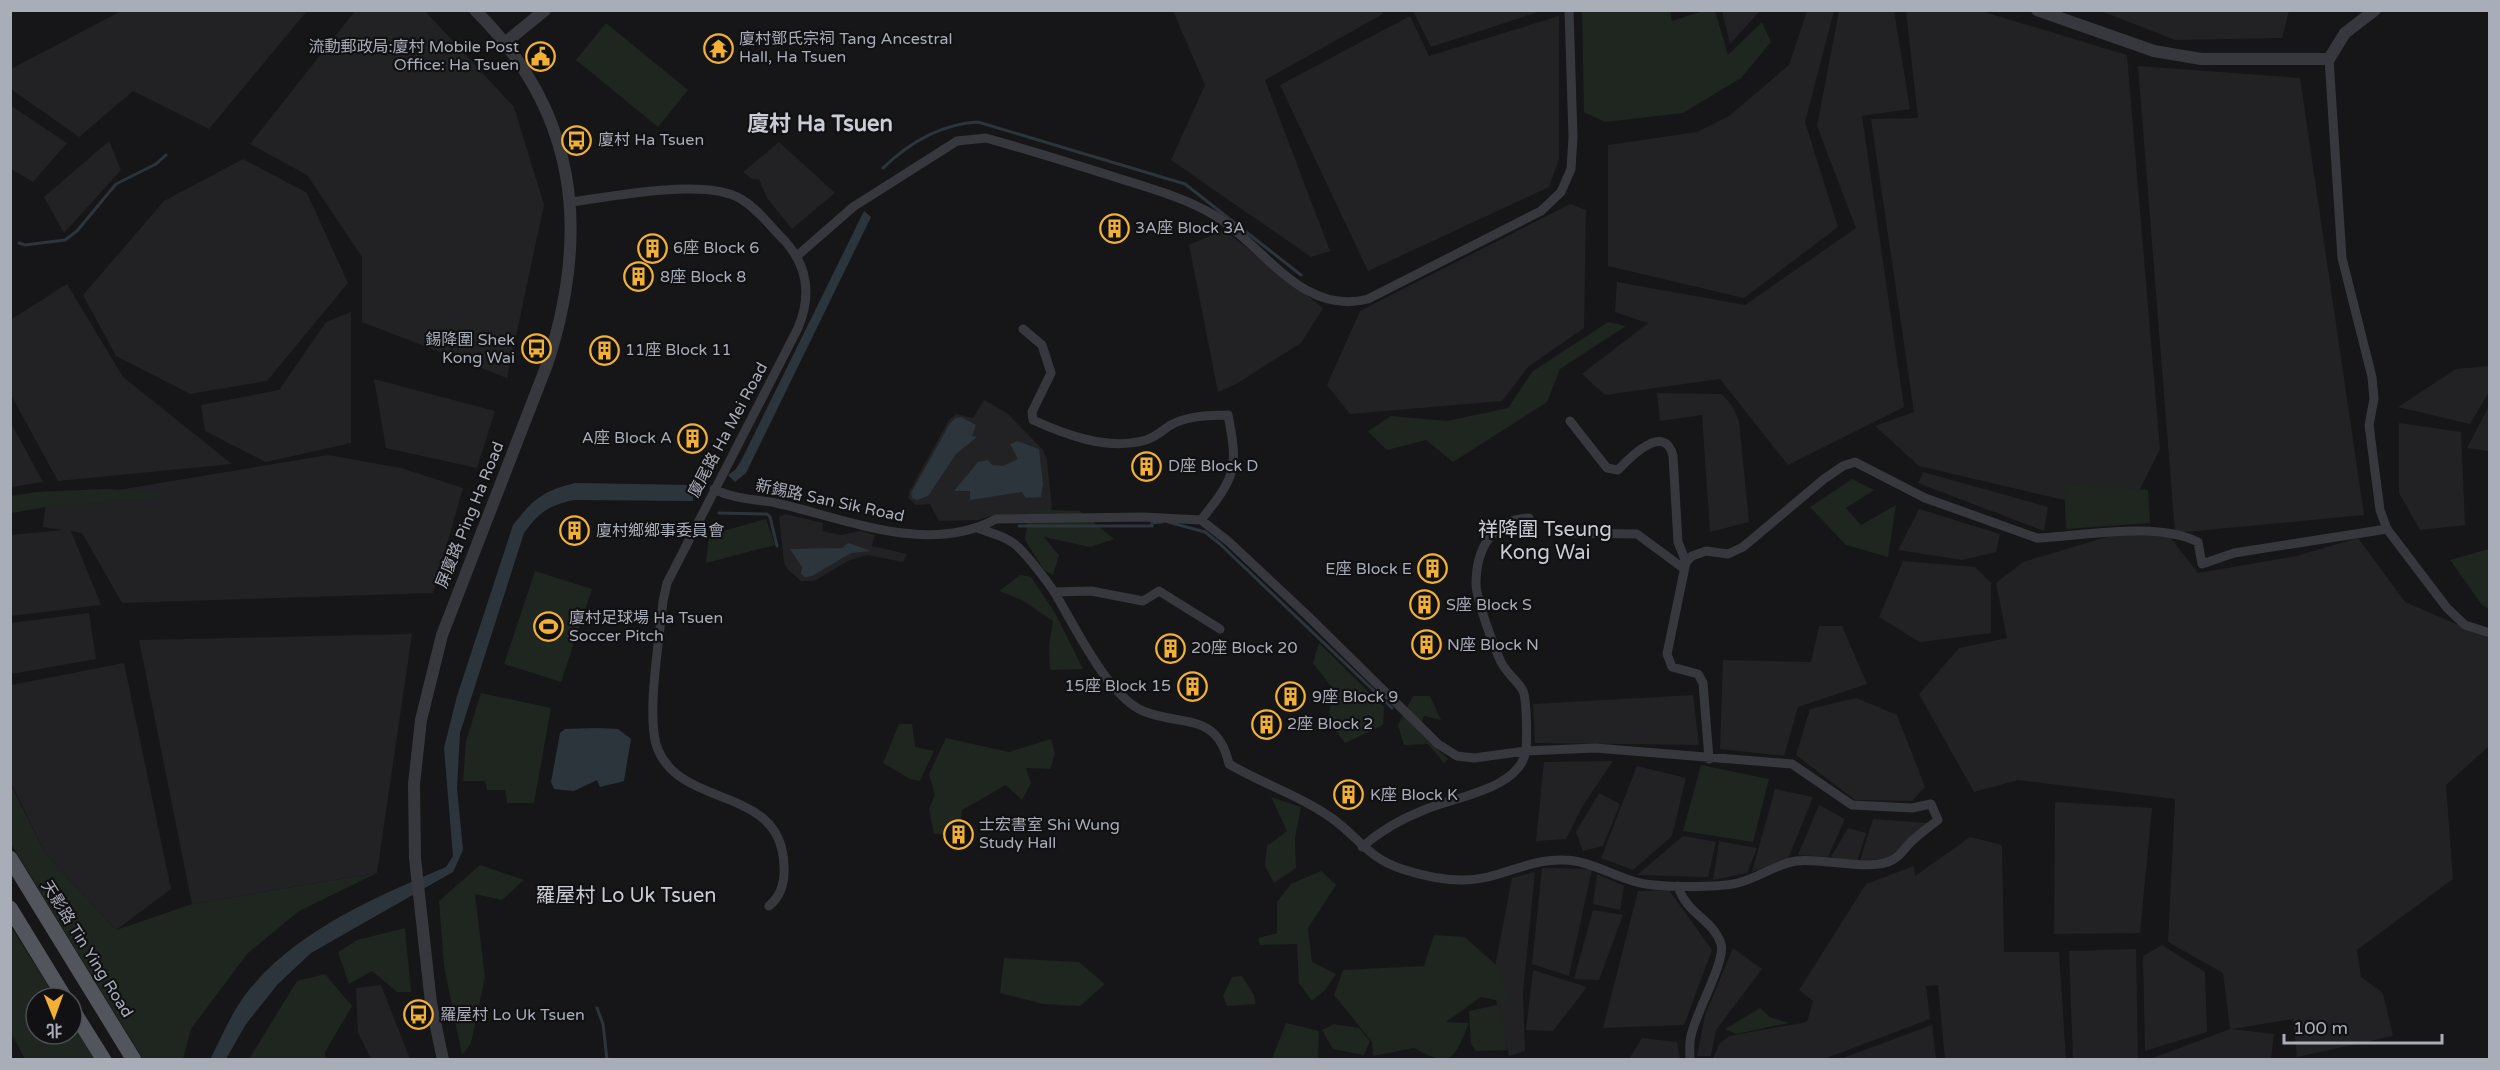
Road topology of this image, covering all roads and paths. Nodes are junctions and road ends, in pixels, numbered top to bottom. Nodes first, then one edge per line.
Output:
1 (475, 10) edge
2 (545, 10) edge
3 (1569, 10) edge
4 (2037, 10) edge
5 (2375, 10) edge
6 (506, 42) junction
7 (2329, 59) junction
8 (570, 202) junction
9 (797, 256) junction
10 (1023, 329) dead end
11 (1570, 421) dead end
12 (714, 489) junction
13 (1529, 518) dead end
14 (1201, 520) junction
15 (978, 528) junction
16 (2387, 529) junction
17 (1573, 533) dead end
18 (1684, 565) junction
19 (1054, 592) junction
20 (1220, 629) dead end
21 (2490, 633) edge
22 (1526, 751) junction
23 (1709, 759) junction
24 (1362, 847) junction
25 (10, 858) edge
26 (1678, 886) junction
27 (769, 906) dead end
28 (10, 908) edge
29 (58, 986) edge
30 (84, 1028) edge
31 (104, 1059) edge
32 (134, 1059) edge
33 (443, 1059) edge
34 (1690, 1059) edge

1 - 6 street, 屏廈路 Ping Ha Road
2 - 6 street
3 - 9 street
4 - 7 street
5 - 7 street
6 - 8 street, 屏廈路 Ping Ha Road
7 - 16 street
8 - 9 street, 廈尾路 Ha Mei Road
8 - 33 street, 屏廈路 Ping Ha Road
9 - 12 street, 廈尾路 Ha Mei Road
10 - 14 street
11 - 18 street
12 - 15 street, 新錫路 San Sik Road
12 - 27 street, 廈尾路 Ha Mei Road
13 - 22 street
14 - 15 street
14 - 22 street
15 - 19 street
16 - 18 street
16 - 21 street
17 - 18 street
18 - 23 street
19 - 20 street
19 - 24 street
22 - 23 street
22 - 24 street
23 - 26 street
24 - 26 street
25 - 32 main road, 天影路 Tin Ying Road
26 - 34 street
28 - 29 main road
30 - 31 main road

